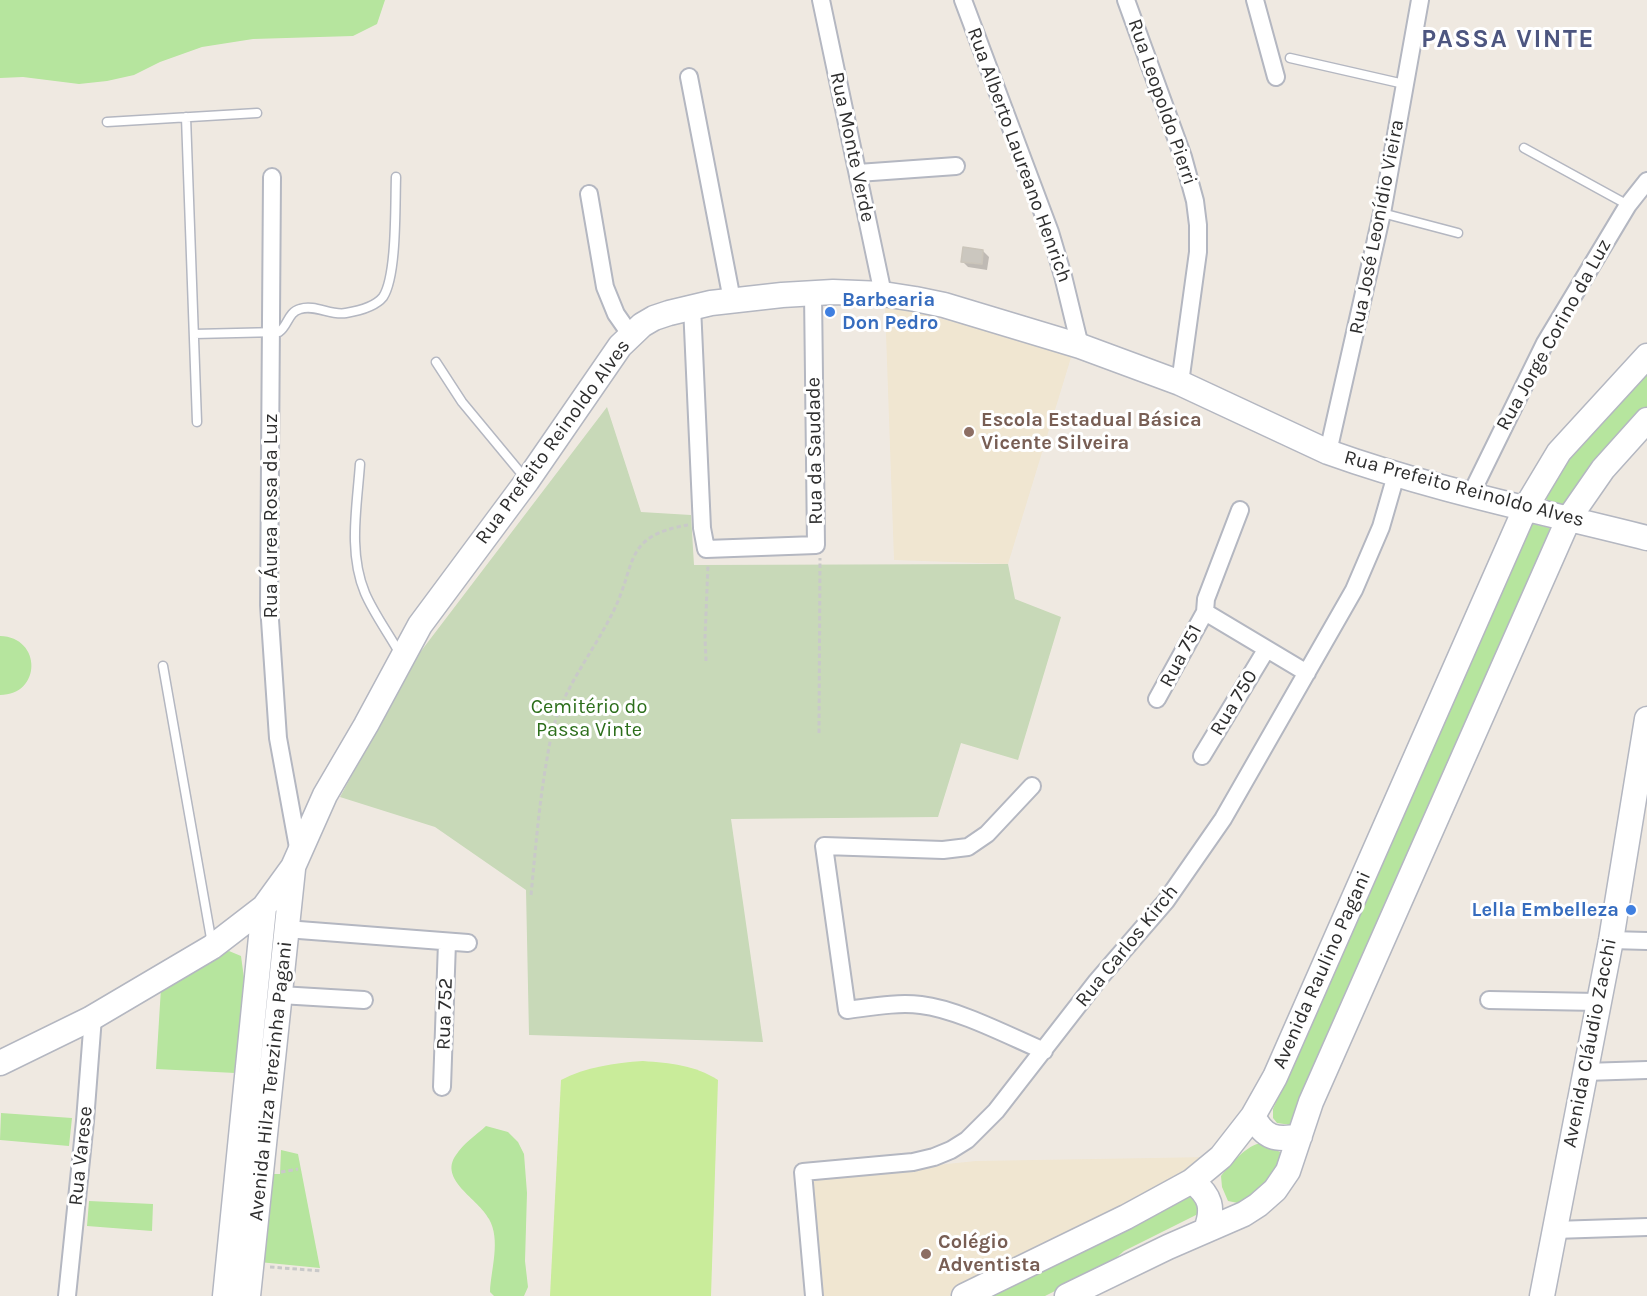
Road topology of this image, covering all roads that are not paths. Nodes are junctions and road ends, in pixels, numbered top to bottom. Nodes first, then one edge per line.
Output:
1 (821, 0) edge
2 (963, 0) edge
3 (1126, 0) edge
4 (1255, 0) edge
5 (1420, 0) edge
6 (1290, 57) dead end
7 (689, 77) dead end
8 (1276, 77) dead end
9 (1404, 84) junction
10 (256, 113) dead end
11 (186, 117) junction
12 (107, 122) dead end
13 (1524, 148) dead end
14 (956, 166) dead end
15 (858, 173) junction
16 (272, 177) dead end
17 (396, 177) dead end
18 (1647, 182) edge
19 (589, 194) dead end
20 (1628, 205) junction
21 (1382, 213) junction
22 (1458, 233) dead end
23 (813, 292) junction
24 (883, 294) junction
25 (732, 300) junction
26 (692, 306) junction
27 (272, 333) junction
28 (194, 334) junction
29 (630, 334) junction
30 (1080, 346) junction
31 (1647, 356) edge
32 (436, 362) dead end
33 (1180, 383) junction
34 (1647, 420) edge
35 (197, 422) dead end
36 (1328, 452) junction
37 (360, 464) dead end
38 (1396, 475) junction
39 (527, 481) junction
40 (1471, 494) junction
41 (1526, 507) junction
42 (1240, 510) dead end
43 (1569, 518) junction
44 (1647, 538) edge
45 (1205, 612) junction
46 (1266, 650) junction
47 (402, 657) junction
48 (164, 666) dead end
49 (1307, 673) junction
50 (1157, 699) dead end
51 (1647, 719) edge
52 (1202, 756) dead end
53 (1032, 786) dead end
54 (1640, 806) edge
55 (296, 860) junction
56 (264, 907) junction
57 (286, 937) junction
58 (1611, 940) junction
59 (1647, 941) edge
60 (447, 942) junction
61 (468, 943) dead end
62 (212, 947) junction
63 (280, 995) junction
64 (364, 1000) dead end
65 (1489, 1000) dead end
66 (1598, 1002) junction
67 (93, 1017) junction
68 (1044, 1051) junction
69 (0, 1063) edge
70 (1647, 1070) edge
71 (1585, 1072) junction
72 (442, 1087) dead end
73 (1252, 1116) junction
74 (1300, 1136) junction
75 (1192, 1181) junction
76 (1647, 1227) edge
77 (1206, 1230) junction
78 (1554, 1230) junction
79 (67, 1296) edge
80 (225, 1296) edge
81 (248, 1296) edge
82 (814, 1296) edge
83 (964, 1296) edge
84 (1067, 1296) edge
85 (1542, 1296) edge

1 - 15 street, Rua Monte Verde
2 - 30 street, Rua Alberto Laureano Henrich
3 - 33 street, Rua Leopoldo Pierri
4 - 8 street
5 - 9 street, Rua José Leonídio Vieira
6 - 9 lane
7 - 25 street
9 - 21 street, Rua José Leonídio Vieira
10 - 11 lane
11 - 12 lane
11 - 28 lane
13 - 20 lane
14 - 15 street
15 - 24 street, Rua Monte Verde
16 - 27 street, Rua Áurea Rosa da Luz
17 - 27 lane
18 - 20 street, Rua Jorge Corino da Luz
19 - 29 street
20 - 40 street, Rua Jorge Corino da Luz
21 - 22 lane
21 - 36 street, Rua José Leonídio Vieira
23 - 24 main road, Rua Prefeito Reinoldo Alves
23 - 25 main road, Rua Prefeito Reinoldo Alves
23 - 26 street, Rua da Saudade
24 - 30 main road, Rua Prefeito Reinoldo Alves
25 - 26 main road, Rua Prefeito Reinoldo Alves
26 - 29 main road, Rua Prefeito Reinoldo Alves
27 - 28 lane
27 - 55 street, Rua Áurea Rosa da Luz
28 - 35 lane
29 - 39 main road, Rua Prefeito Reinoldo Alves
30 - 33 main road, Rua Prefeito Reinoldo Alves
31 - 41 main road, Avenida Raulino Pagani
32 - 39 lane
33 - 36 main road, Rua Prefeito Reinoldo Alves
34 - 43 main road
36 - 38 main road, Rua Prefeito Reinoldo Alves
37 - 47 lane
38 - 40 main road, Rua Prefeito Reinoldo Alves
38 - 49 street, Rua Carlos Kirch
39 - 47 main road, Rua Prefeito Reinoldo Alves
40 - 41 main road, Rua Prefeito Reinoldo Alves
41 - 43 main road, Rua Prefeito Reinoldo Alves
41 - 73 main road, Avenida Raulino Pagani
42 - 45 street, Rua 751
43 - 44 main road, Rua Prefeito Reinoldo Alves
43 - 74 main road
45 - 46 street
45 - 50 street, Rua 751
46 - 49 street
46 - 52 street, Rua 750
47 - 55 main road, Rua Prefeito Reinoldo Alves
48 - 62 lane
49 - 68 street, Rua Carlos Kirch
51 - 54 main road, Avenida Cláudio Zacchi
53 - 68 street
54 - 58 main road, Avenida Cláudio Zacchi
55 - 56 main road, Rua Prefeito Reinoldo Alves
55 - 57 main road, Avenida Hilza Terezinha Pagani
56 - 57 main road
56 - 62 main road
56 - 80 main road, Avenida Hilza Terezinha Pagani
57 - 60 street
57 - 63 main road, Avenida Hilza Terezinha Pagani
58 - 59 street
58 - 66 main road, Avenida Cláudio Zacchi
60 - 61 street
60 - 72 street, Rua 752
62 - 67 main road
63 - 64 street
63 - 81 main road, Avenida Hilza Terezinha Pagani
65 - 66 street
66 - 71 main road, Avenida Cláudio Zacchi
67 - 69 main road
67 - 79 street, Rua Varese
68 - 82 street, Rua Carlos Kirch
70 - 71 street
71 - 78 main road, Avenida Cláudio Zacchi
73 - 74 main road
73 - 75 main road, Avenida Raulino Pagani
74 - 77 main road
75 - 77 main road
75 - 83 main road, Avenida Raulino Pagani
76 - 78 street
77 - 84 main road
78 - 85 main road, Avenida Cláudio Zacchi

